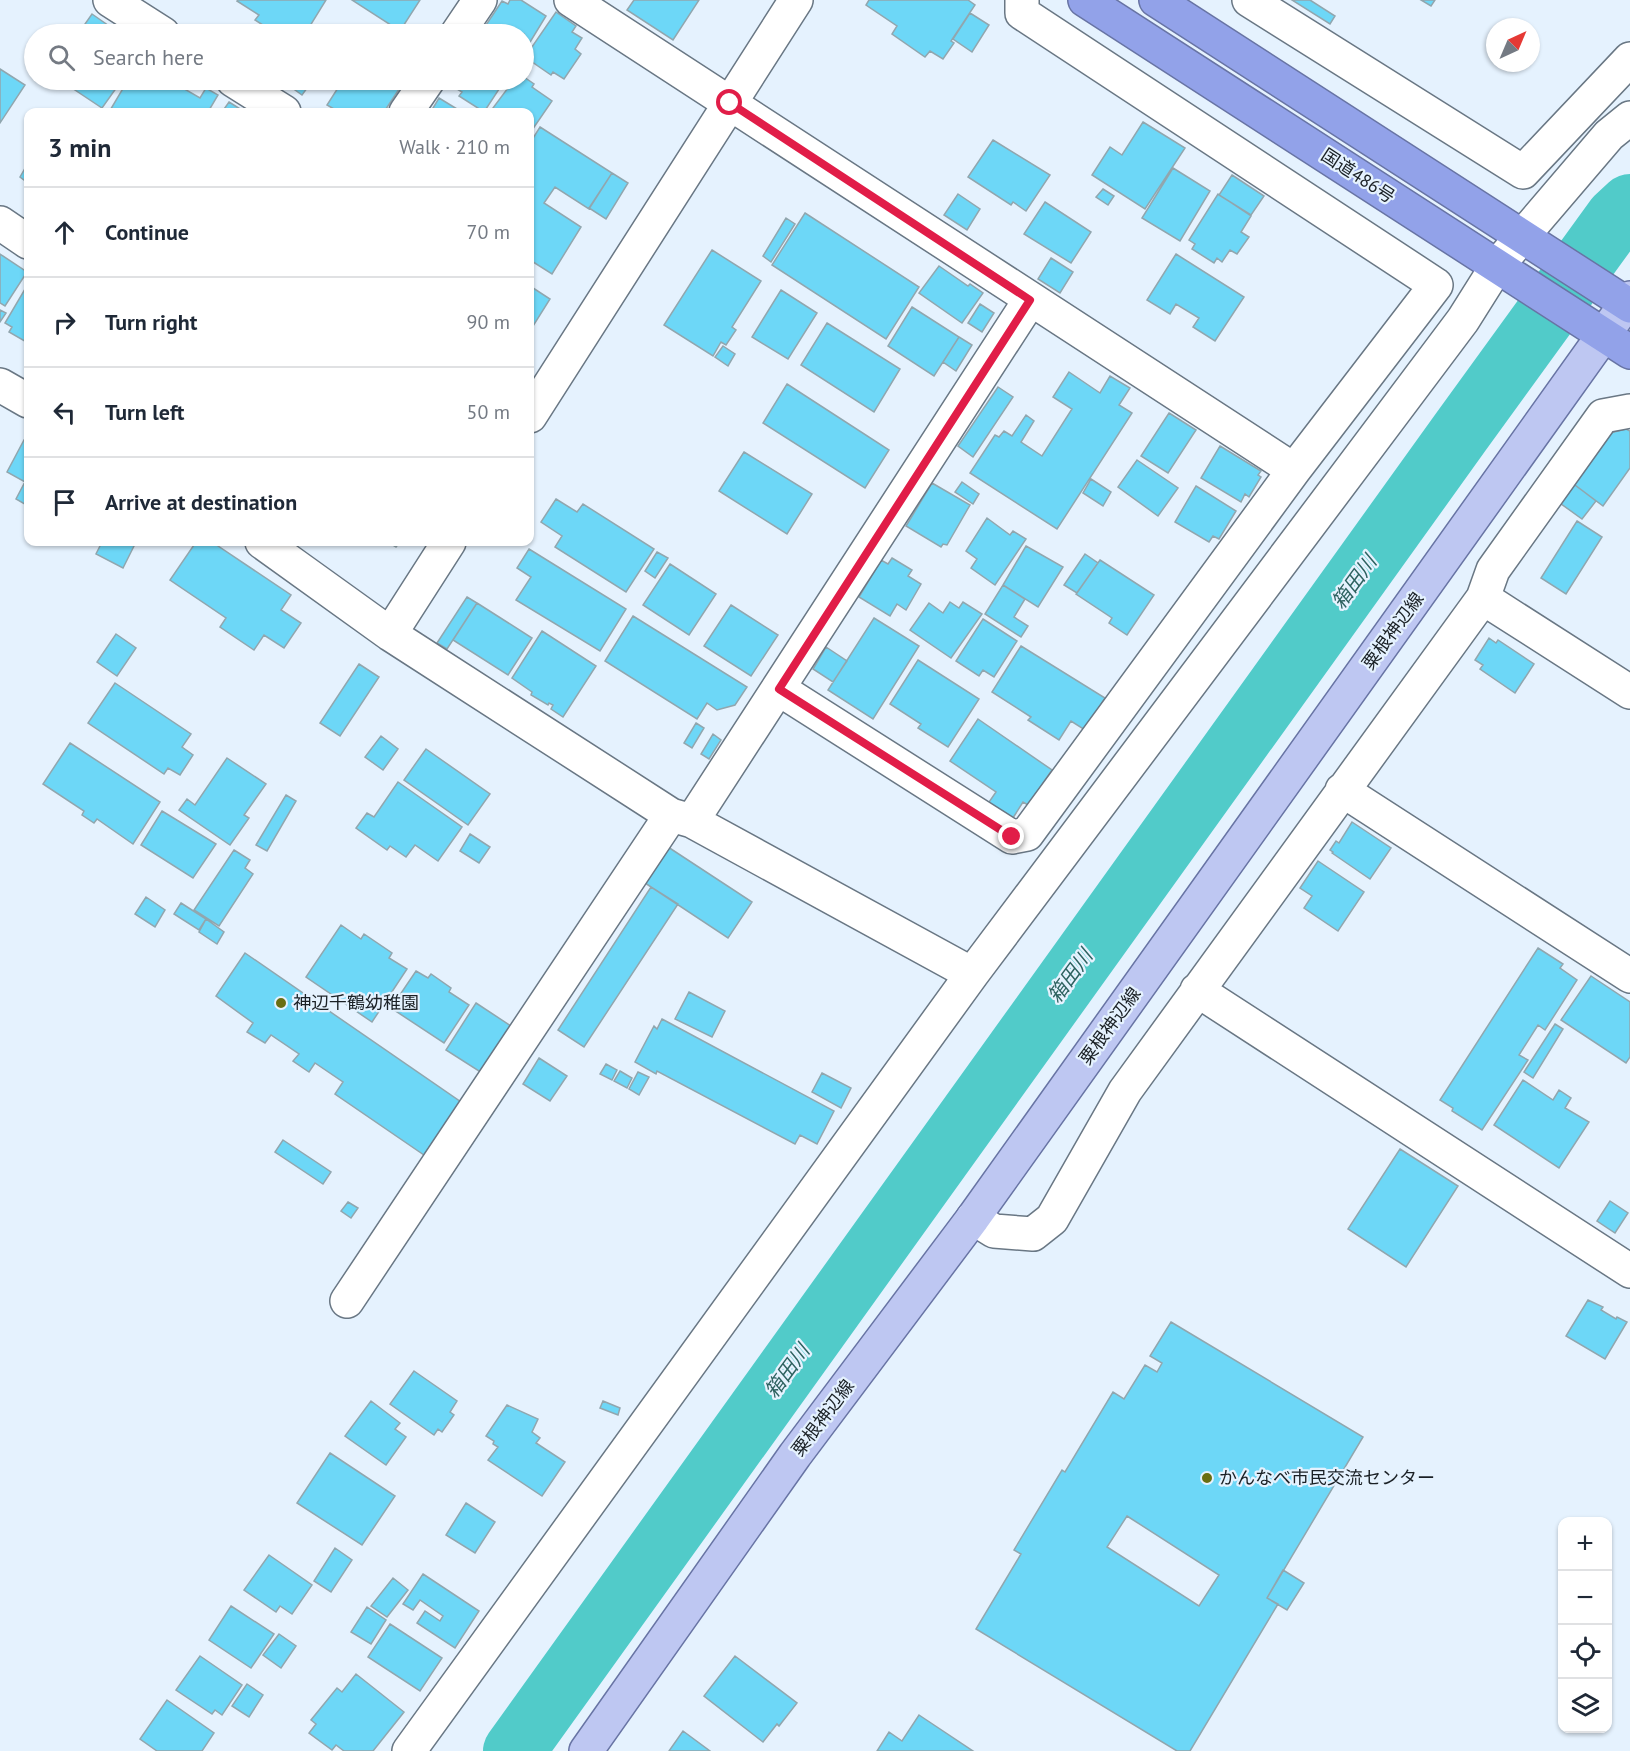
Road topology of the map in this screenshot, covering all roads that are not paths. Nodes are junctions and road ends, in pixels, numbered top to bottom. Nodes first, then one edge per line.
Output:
1 (110, 0) edge
2 (480, 0) edge
3 (571, 0) edge
4 (796, 0) edge
5 (1022, 0) edge
6 (1085, 0) edge
7 (1156, 0) edge
8 (1249, 0) edge
9 (147, 24) edge
10 (464, 24) edge
11 (1630, 59) edge
12 (249, 90) edge
13 (421, 90) edge
14 (730, 103) junction
15 (278, 108) edge
16 (409, 108) edge
17 (1630, 118) edge
18 (0, 224) edge
19 (1525, 238) junction
20 (24, 239) edge
21 (1501, 268) junction
22 (1030, 300) junction
23 (1624, 300) edge
24 (1607, 338) edge
25 (0, 385) edge
26 (24, 399) edge
27 (534, 410) edge
28 (1630, 411) edge
29 (1294, 470) junction
30 (268, 546) edge
31 (446, 546) edge
32 (1483, 598) junction
33 (390, 634) junction
34 (779, 689) junction
35 (1630, 692) edge
36 (1342, 790) junction
37 (681, 818) junction
38 (972, 974) junction
39 (1630, 976) edge
40 (1197, 990) junction
41 (973, 1218) junction
42 (1630, 1271) edge
43 (347, 1301) dead end
44 (409, 1751) edge
45 (586, 1751) edge

1 - 9 street
2 - 10 street
3 - 14 street
4 - 14 street
5 - 29 street
6 - 21 highway, 国道486号
7 - 19 highway
8 - 11 street
12 - 15 street
13 - 16 street
14 - 22 street
14 - 27 street
17 - 19 street
18 - 20 street
19 - 21 street
19 - 23 highway
21 - 24 highway, 国道486号
21 - 38 street
22 - 29 street
22 - 34 street
23 - 24 main road, 粟根神辺線
24 - 41 main road, 粟根神辺線
25 - 26 street
28 - 32 street
29 - 34 street
30 - 33 street
31 - 33 street
32 - 35 street
32 - 36 street
33 - 37 street
34 - 37 street
36 - 39 street
36 - 40 street
37 - 38 street
37 - 43 street
38 - 44 street
40 - 41 street
40 - 42 street
41 - 45 main road, 粟根神辺線

